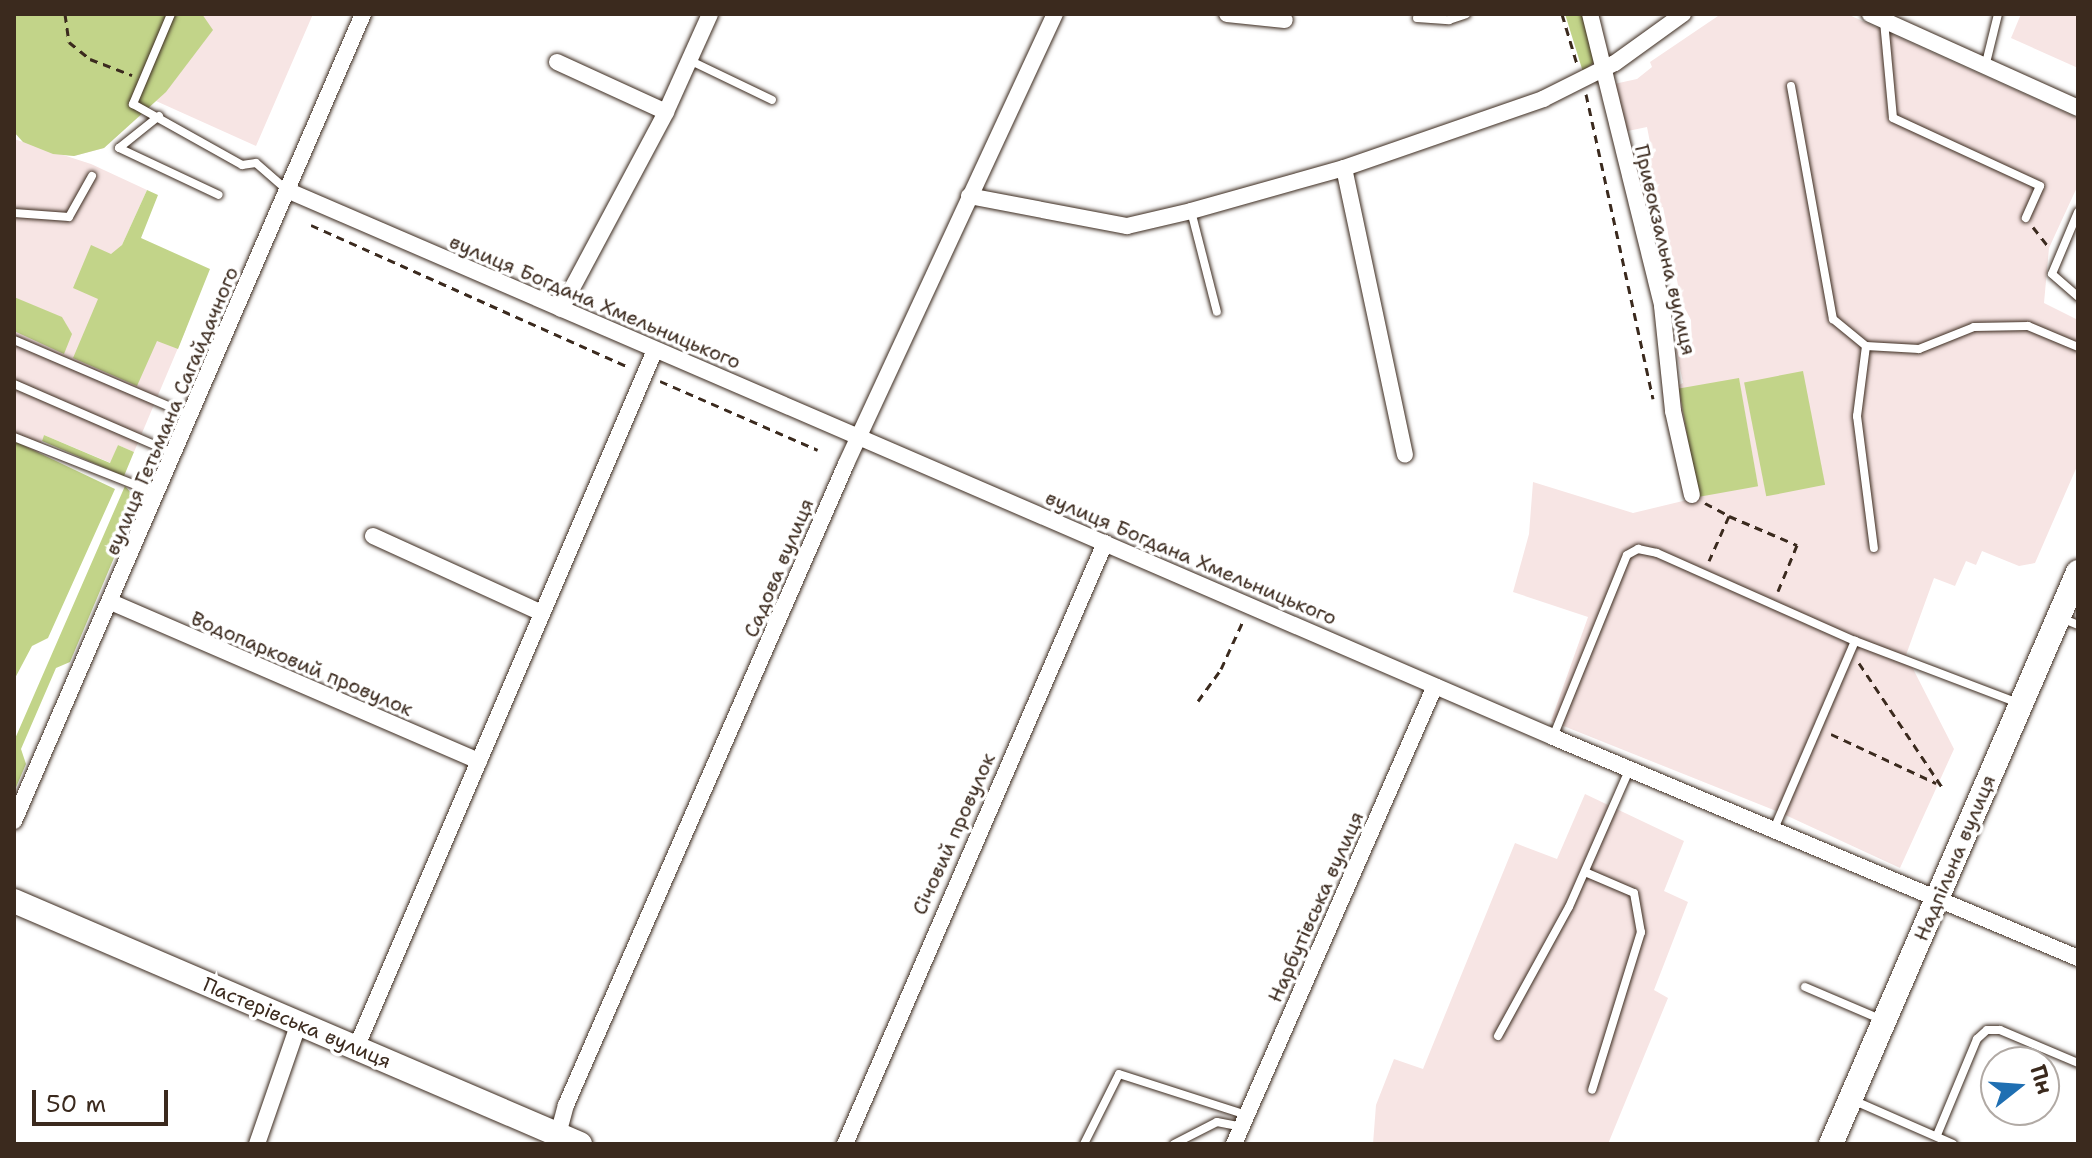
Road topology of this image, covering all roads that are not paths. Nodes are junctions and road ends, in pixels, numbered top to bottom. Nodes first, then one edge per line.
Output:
1 (171, 14) edge
2 (363, 14) edge
3 (710, 14) edge
4 (1055, 14) edge
5 (1227, 14) edge
6 (1466, 14) edge
7 (1590, 14) edge
8 (1683, 14) edge
9 (1998, 14) edge
10 (1877, 17) edge
11 (1417, 18) dead end
12 (1285, 20) dead end
13 (689, 59) junction
14 (557, 62) dead end
15 (1986, 63) junction
16 (1606, 69) junction
17 (1791, 86) dead end
18 (772, 100) dead end
19 (2078, 108) edge
20 (666, 112) junction
21 (159, 116) junction
22 (1344, 168) junction
23 (92, 176) dead end
24 (289, 191) junction
25 (219, 195) dead end
26 (969, 196) junction
27 (1191, 211) junction
28 (2078, 212) edge
29 (14, 213) edge
30 (2026, 218) road end
31 (2078, 297) edge
32 (561, 309) junction
33 (1217, 312) dead end
34 (14, 340) edge
35 (1866, 346) junction
36 (2078, 347) edge
37 (655, 350) junction
38 (14, 384) edge
39 (192, 416) junction
40 (859, 435) junction
41 (14, 437) edge
42 (175, 455) junction
43 (1405, 455) dead end
44 (159, 494) junction
45 (1692, 495) road end
46 (373, 536) dead end
47 (1105, 543) junction
48 (1874, 548) dead end
49 (2078, 572) edge
50 (111, 602) junction
51 (542, 613) junction
52 (2069, 621) edge
53 (1853, 645) junction
54 (1435, 686) junction
55 (2022, 705) junction
56 (1553, 737) junction
57 (479, 761) junction
58 (1629, 769) junction
59 (14, 821) edge
60 (1774, 829) junction
61 (1585, 872) junction
62 (1938, 898) junction
63 (14, 901) edge
64 (2078, 958) edge
65 (1805, 987) dead end
66 (1884, 1021) junction
67 (299, 1023) junction
68 (1498, 1036) dead end
69 (356, 1048) junction
70 (2078, 1063) edge
71 (1592, 1090) dead end
72 (1850, 1099) junction
73 (1244, 1121) junction
74 (1937, 1135) junction
75 (565, 1141) edge
76 (257, 1144) edge
77 (845, 1144) edge
78 (1084, 1144) edge
79 (1174, 1144) edge
80 (1234, 1144) edge
81 (1831, 1144) edge
82 (1953, 1144) edge

1 - 21 lane
2 - 24 street, вулиця Гетьмана Сагайдачного
3 - 13 street
4 - 26 street, Садова вулиця
5 - 12 street
6 - 11 lane
7 - 16 street, Привокзальна вулиця
8 - 16 street
9 - 15 lane
10 - 15 street
10 - 30 lane
13 - 18 lane
13 - 20 street
14 - 20 street
15 - 19 street
16 - 22 street
16 - 45 street, Привокзальна вулиця
17 - 35 lane
20 - 32 street
21 - 24 lane
21 - 25 lane
22 - 27 street
22 - 43 street
23 - 29 lane
24 - 32 street, вулиця Богдана Хмельницького
24 - 39 street, вулиця Гетьмана Сагайдачного
26 - 27 street
26 - 40 street, Садова вулиця
27 - 33 lane
28 - 31 lane
32 - 37 street, вулиця Богдана Хмельницького
34 - 39 lane
35 - 36 lane
35 - 48 lane
37 - 40 street, вулиця Богдана Хмельницького
37 - 51 street
38 - 42 lane
39 - 42 street, вулиця Гетьмана Сагайдачного
40 - 47 street, вулиця Богдана Хмельницького
40 - 75 street, Садова вулиця
41 - 44 lane
42 - 44 street, вулиця Гетьмана Сагайдачного
44 - 50 street, вулиця Гетьмана Сагайдачного
46 - 51 street
47 - 54 street, вулиця Богдана Хмельницького
47 - 77 street, Січовий провулок
49 - 52 main road, Надпільна вулиця
50 - 57 street, Водопарковий провулок
50 - 59 street, вулиця Гетьмана Сагайдачного
51 - 57 street
52 - 55 main road, Надпільна вулиця
53 - 55 lane
53 - 56 lane
53 - 60 lane
54 - 56 street, вулиця Богдана Хмельницького
54 - 73 street, Нарбутівська вулиця
55 - 62 main road, Надпільна вулиця
56 - 58 street, вулиця Богдана Хмельницького
57 - 69 street
58 - 60 street, вулиця Богдана Хмельницького
58 - 61 lane
60 - 62 street, вулиця Богдана Хмельницького
61 - 68 lane
61 - 71 lane
62 - 64 street, вулиця Богдана Хмельницького
62 - 66 main road, Надпільна вулиця
63 - 67 main road, Пастерівська вулиця
65 - 66 lane
66 - 72 main road, Надпільна вулиця
67 - 69 main road, Пастерівська вулиця
67 - 76 street
69 - 75 main road, Пастерівська вулиця
70 - 74 lane
72 - 74 lane
72 - 81 main road, Надпільна вулиця
73 - 78 lane
73 - 79 lane
73 - 80 street, Нарбутівська вулиця
74 - 82 lane

